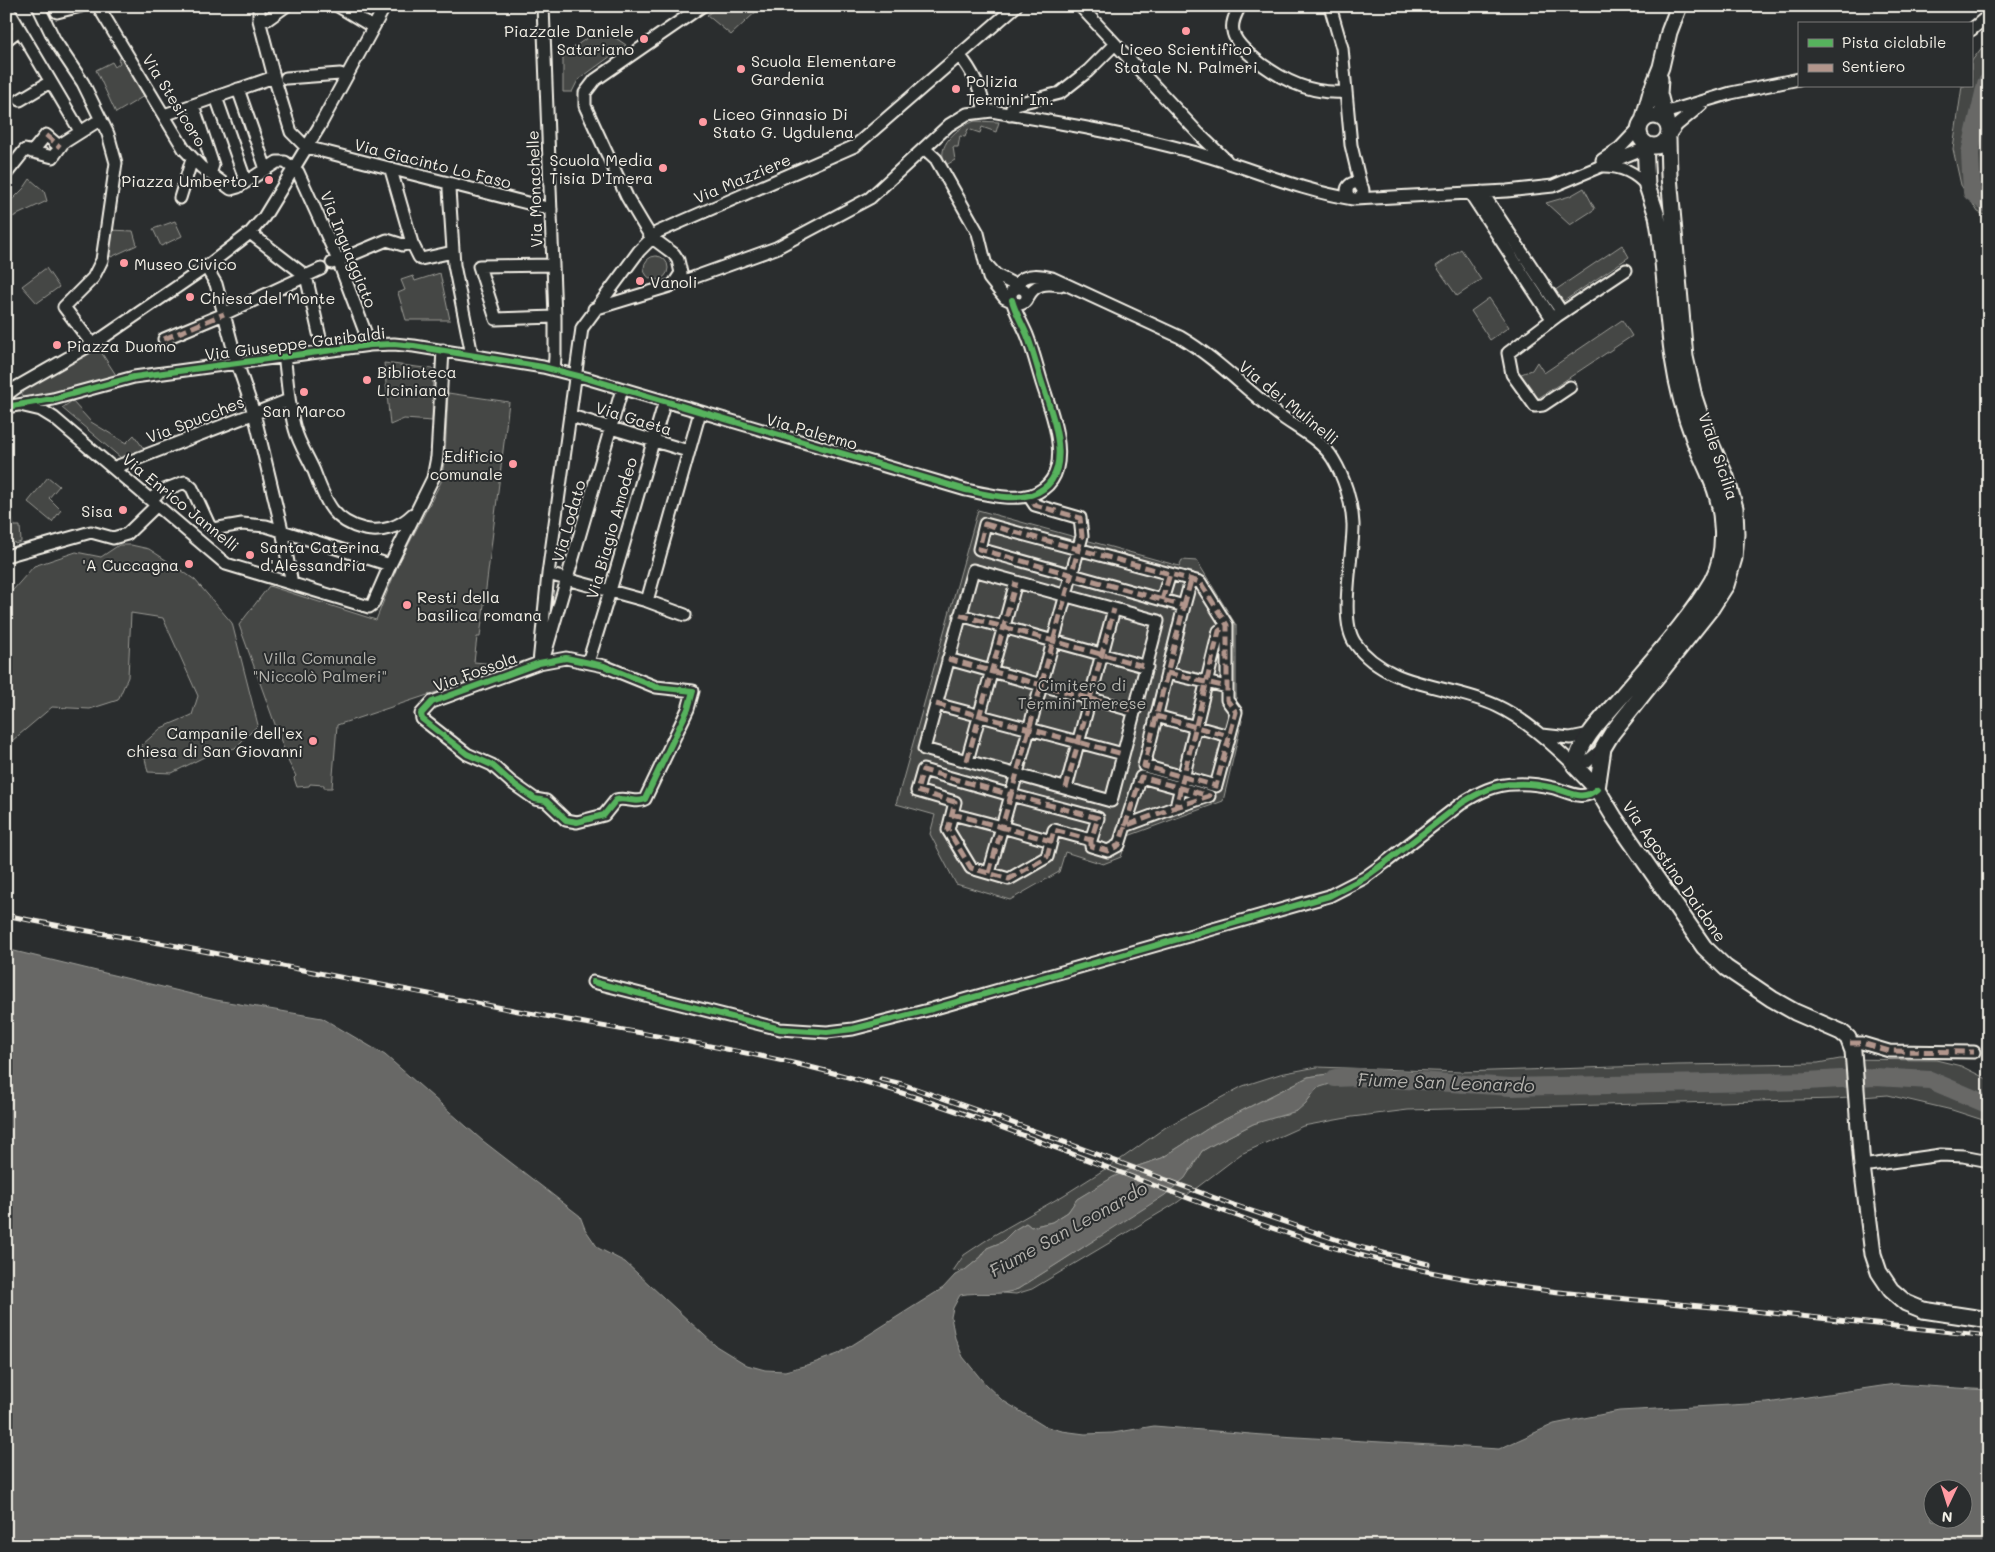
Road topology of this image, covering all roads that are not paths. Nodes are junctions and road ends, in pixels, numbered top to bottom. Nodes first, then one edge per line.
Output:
1 (6, 6) edge
2 (38, 6) edge
3 (55, 6) edge
4 (80, 6) edge
5 (98, 6) edge
6 (259, 6) edge
7 (338, 6) edge
8 (385, 6) edge
9 (543, 6) edge
10 (702, 6) edge
11 (1016, 6) edge
12 (1080, 6) edge
13 (1240, 6) edge
14 (1330, 6) edge
15 (1679, 6) edge
16 (279, 9) edge
17 (1989, 15) edge
18 (259, 20) junction
19 (373, 27) junction
20 (1972, 29) edge
21 (20, 30) junction
22 (6, 40) edge
23 (1114, 45) junction
24 (959, 55) junction
25 (1661, 67) junction
26 (274, 77) junction
27 (346, 77) junction
28 (286, 78) dead end
29 (1798, 79) edge
30 (50, 82) junction
31 (238, 88) junction
32 (1345, 92) junction
33 (216, 97) junction
34 (20, 100) dead end
35 (1708, 100) junction
36 (193, 105) junction
37 (984, 112) junction
38 (164, 115) junction
39 (1010, 115) junction
40 (100, 119) junction
41 (1658, 125) junction
42 (80, 131) junction
43 (1199, 134) junction
44 (62, 145) junction
45 (306, 146) junction
46 (1648, 146) junction
47 (924, 148) junction
48 (28, 151) junction
49 (1190, 151) junction
50 (192, 159) junction
51 (1229, 163) junction
52 (266, 168) junction
53 (294, 168) junction
54 (1594, 168) junction
55 (391, 170) junction
56 (6, 174) edge
57 (210, 174) junction
58 (246, 182) junction
59 (450, 184) junction
60 (1647, 186) junction
61 (1356, 187) junction
62 (1314, 190) junction
63 (1482, 192) junction
64 (1470, 193) junction
65 (1402, 196) junction
66 (180, 198) dead end
67 (1354, 199) junction
68 (551, 209) junction
69 (250, 233) junction
70 (651, 237) junction
71 (412, 243) junction
72 (453, 252) junction
73 (335, 262) junction
74 (985, 262) junction
75 (553, 265) junction
76 (206, 267) junction
77 (320, 269) dead end
78 (1626, 270) dead end
79 (306, 276) junction
80 (613, 285) junction
81 (674, 285) junction
82 (1070, 287) junction
83 (1018, 296) junction
84 (620, 302) junction
85 (594, 309) junction
86 (224, 314) junction
87 (1557, 316) junction
88 (555, 317) junction
89 (164, 339) dead end
90 (92, 344) junction
91 (370, 346) junction
92 (443, 350) junction
93 (322, 351) junction
94 (472, 355) junction
95 (284, 356) junction
96 (555, 358) junction
97 (578, 360) junction
98 (237, 363) junction
99 (554, 370) junction
100 (576, 376) junction
101 (1570, 387) dead end
102 (622, 388) junction
103 (9, 393) edge
104 (289, 400) junction
105 (665, 401) junction
106 (12, 406) edge
107 (700, 412) junction
108 (254, 413) junction
109 (571, 416) junction
110 (611, 428) junction
111 (653, 441) junction
112 (688, 451) junction
113 (113, 468) junction
114 (1029, 496) junction
115 (154, 503) junction
116 (416, 511) junction
117 (282, 530) junction
118 (1078, 549) junction
119 (6, 556) edge
120 (390, 565) junction
121 (548, 574) junction
122 (1170, 574) junction
123 (1071, 575) junction
124 (568, 579) junction
125 (1191, 580) junction
126 (1016, 582) junction
127 (292, 584) junction
128 (611, 591) junction
129 (1065, 596) junction
130 (1162, 600) junction
131 (647, 601) junction
132 (1184, 606) junction
133 (1114, 609) junction
134 (685, 615) dead end
135 (960, 615) junction
136 (1227, 625) junction
137 (1004, 627) junction
138 (1053, 641) junction
139 (1102, 654) junction
140 (948, 660) junction
141 (588, 662) junction
142 (540, 663) junction
143 (1146, 667) junction
144 (991, 672) junction
145 (1167, 673) junction
146 (1207, 682) junction
147 (1041, 685) junction
148 (1227, 687) junction
149 (1090, 699) junction
150 (936, 704) junction
151 (1135, 711) junction
152 (979, 716) junction
153 (1156, 716) junction
154 (1197, 727) junction
155 (1029, 729) junction
156 (1590, 734) junction
157 (1542, 735) junction
158 (1229, 736) junction
159 (1078, 742) junction
160 (1603, 748) junction
161 (1123, 754) junction
162 (967, 762) junction
163 (1575, 766) junction
164 (1017, 775) junction
165 (1183, 782) junction
166 (1066, 788) junction
167 (1597, 789) junction
168 (1011, 795) junction
169 (1176, 807) junction
170 (952, 814) junction
171 (1125, 826) junction
172 (1002, 827) junction
173 (1091, 840) junction
174 (1051, 841) junction
175 (989, 873) junction
176 (593, 982) dead end
177 (1852, 1047) junction
178 (1974, 1052) dead end
179 (1989, 1161) edge
180 (1862, 1166) junction
181 (1989, 1320) edge

1 - 21 street
2 - 40 street
3 - 4 street
5 - 38 street, Via Stesicoro
6 - 18 street
7 - 19 street
8 - 19 street
9 - 68 street, Via Monachelle
10 - 70 street
11 - 24 street, Via Mazziere
12 - 23 street
13 - 32 street
14 - 32 street
15 - 25 main road
16 - 18 street
17 - 20 street
18 - 26 street
19 - 27 street
21 - 22 street
21 - 30 street
23 - 39 street
23 - 43 street
24 - 37 street
24 - 70 street, Via Mazziere
25 - 41 main road
25 - 41 main road
26 - 31 street
26 - 45 street
27 - 28 street
27 - 45 street
29 - 35 street
30 - 34 street
30 - 42 street
31 - 33 street
31 - 52 street
32 - 61 street
33 - 36 street
33 - 58 street
35 - 41 street
35 - 41 street
36 - 38 street
36 - 57 street
37 - 39 street
37 - 47 street
38 - 50 street, Via Stesicoro
39 - 49 street
40 - 42 street
40 - 90 street
41 - 46 main road, Viale Sicilia
41 - 46 main road
41 - 54 street
41 - 160 main road, Viale Sicilia
42 - 44 street
43 - 49 street
43 - 51 street
44 - 48 street
44 - 48 street
45 - 53 street
45 - 55 street, Via Giacinto Lo Faso
46 - 54 street
46 - 60 main road, Viale Sicilia
47 - 74 street
47 - 81 street
48 - 56 street
49 - 51 street
50 - 57 street, Via Stesicoro
50 - 66 street
51 - 62 street
52 - 53 street, Via Stesicoro
52 - 58 street, Via Stesicoro
53 - 69 street
53 - 73 street, Via Inguaggiato
54 - 60 street
54 - 63 street
55 - 59 street, Via Giacinto Lo Faso
55 - 71 street
57 - 58 street, Via Stesicoro
59 - 68 street, Via Giacinto Lo Faso
59 - 72 street
60 - 156 main road, Viale Sicilia
61 - 62 street
61 - 65 street
61 - 67 street
62 - 67 street
63 - 64 street
63 - 87 street
64 - 65 street
64 - 87 street
65 - 67 street
68 - 75 street, Via Monachelle
69 - 76 street
69 - 79 street
70 - 80 street, Via Mazziere
70 - 81 street
71 - 72 street
71 - 73 street
72 - 94 street
73 - 91 street, Via Inguaggiato
74 - 83 street
74 - 83 street
75 - 88 street, Via Monachelle
75 - 88 street
76 - 86 street
76 - 90 street
77 - 79 street
78 - 87 street
79 - 86 street
79 - 93 street
80 - 84 street
80 - 85 street, Via Mazziere
81 - 84 street
82 - 83 street
82 - 83 street, Via dei Mulinelli
82 - 157 street, Via dei Mulinelli
83 - 114 street, Via Palermo
84 - 85 street
85 - 97 street, Via Mazziere
86 - 89 street
86 - 98 street
87 - 101 street
88 - 96 street, Via Monachelle
90 - 103 street
91 - 92 street, Via Giuseppe Garibaldi
91 - 93 street, Via Giuseppe Garibaldi
92 - 94 street, Via Giuseppe Garibaldi
92 - 116 street
93 - 95 street, Via Giuseppe Garibaldi
94 - 99 street, Via Giuseppe Garibaldi
95 - 98 street, Via Giuseppe Garibaldi
95 - 104 street
96 - 97 street
96 - 99 street, Via Monachelle
97 - 100 street, Via Mazziere
98 - 106 street, Via Giuseppe Garibaldi
98 - 108 street
99 - 100 street, Via Giuseppe Garibaldi
100 - 102 street, Via Palermo
100 - 109 street, Via Fossola
102 - 105 street, Via Palermo
102 - 110 street, Via Lodato
103 - 106 street
104 - 108 street, Via Spucches
104 - 116 street
105 - 107 street, Via Palermo
105 - 111 street, Via Biagio Amodeo
106 - 113 street, Via Enrico Jannelli
107 - 112 street
107 - 114 street, Via Palermo
108 - 113 street, Via Spucches
108 - 117 street
109 - 110 street, Via Gaeta
109 - 121 street, Via Fossola
110 - 111 street, Via Gaeta
110 - 124 street, Via Lodato
111 - 112 street, Via Gaeta
111 - 128 street, Via Biagio Amodeo
112 - 131 street
113 - 115 street, Via Enrico Jannelli
114 - 118 street
115 - 117 street
115 - 119 street
115 - 127 street, Via Enrico Jannelli
116 - 120 street
117 - 120 street
117 - 127 street
118 - 122 street
118 - 123 street
118 - 123 street
120 - 127 street, Via Enrico Jannelli
121 - 124 street
121 - 142 street, Via Fossola
122 - 125 street
122 - 130 street
123 - 129 street
123 - 130 street
124 - 128 street
124 - 142 street, Via Lodato
125 - 132 street
125 - 136 street
126 - 129 street
126 - 135 street
126 - 137 street
128 - 131 street
128 - 141 street, Via Biagio Amodeo
129 - 133 street
129 - 138 street
130 - 132 street
131 - 134 street
132 - 145 street
133 - 139 street
133 - 143 street
135 - 137 street
135 - 140 street
136 - 146 street
136 - 148 street
137 - 138 street
137 - 144 street
138 - 139 street
138 - 147 street
139 - 143 street
139 - 149 street
140 - 144 street
140 - 150 street
141 - 142 street
141 - 142 street, Via Fossola
143 - 151 street
144 - 147 street
144 - 152 street
145 - 146 street
145 - 153 street
146 - 148 street
146 - 154 street
147 - 149 street
147 - 155 street
148 - 158 street
149 - 151 street
149 - 159 street
150 - 152 street
150 - 162 street
151 - 161 street
152 - 155 street
152 - 162 street
153 - 154 street
153 - 165 street
154 - 158 street
154 - 165 street
155 - 159 street
155 - 164 street
156 - 157 street
156 - 163 main road, Viale Sicilia
157 - 163 street, Via dei Mulinelli
158 - 165 street
159 - 161 street
159 - 166 street
160 - 163 street
160 - 167 main road
161 - 166 street
162 - 164 street
163 - 167 main road, Via Agostino Daidone
164 - 166 street
164 - 168 street
165 - 169 street
165 - 169 street
165 - 171 street
167 - 176 street
167 - 177 main road, Via Agostino Daidone
168 - 170 street
168 - 172 street
168 - 173 street
169 - 171 street
170 - 172 street
170 - 175 street
171 - 173 street
172 - 174 street
172 - 175 street
173 - 174 street
174 - 175 street
177 - 178 street
177 - 180 main road
179 - 180 street
180 - 181 main road

